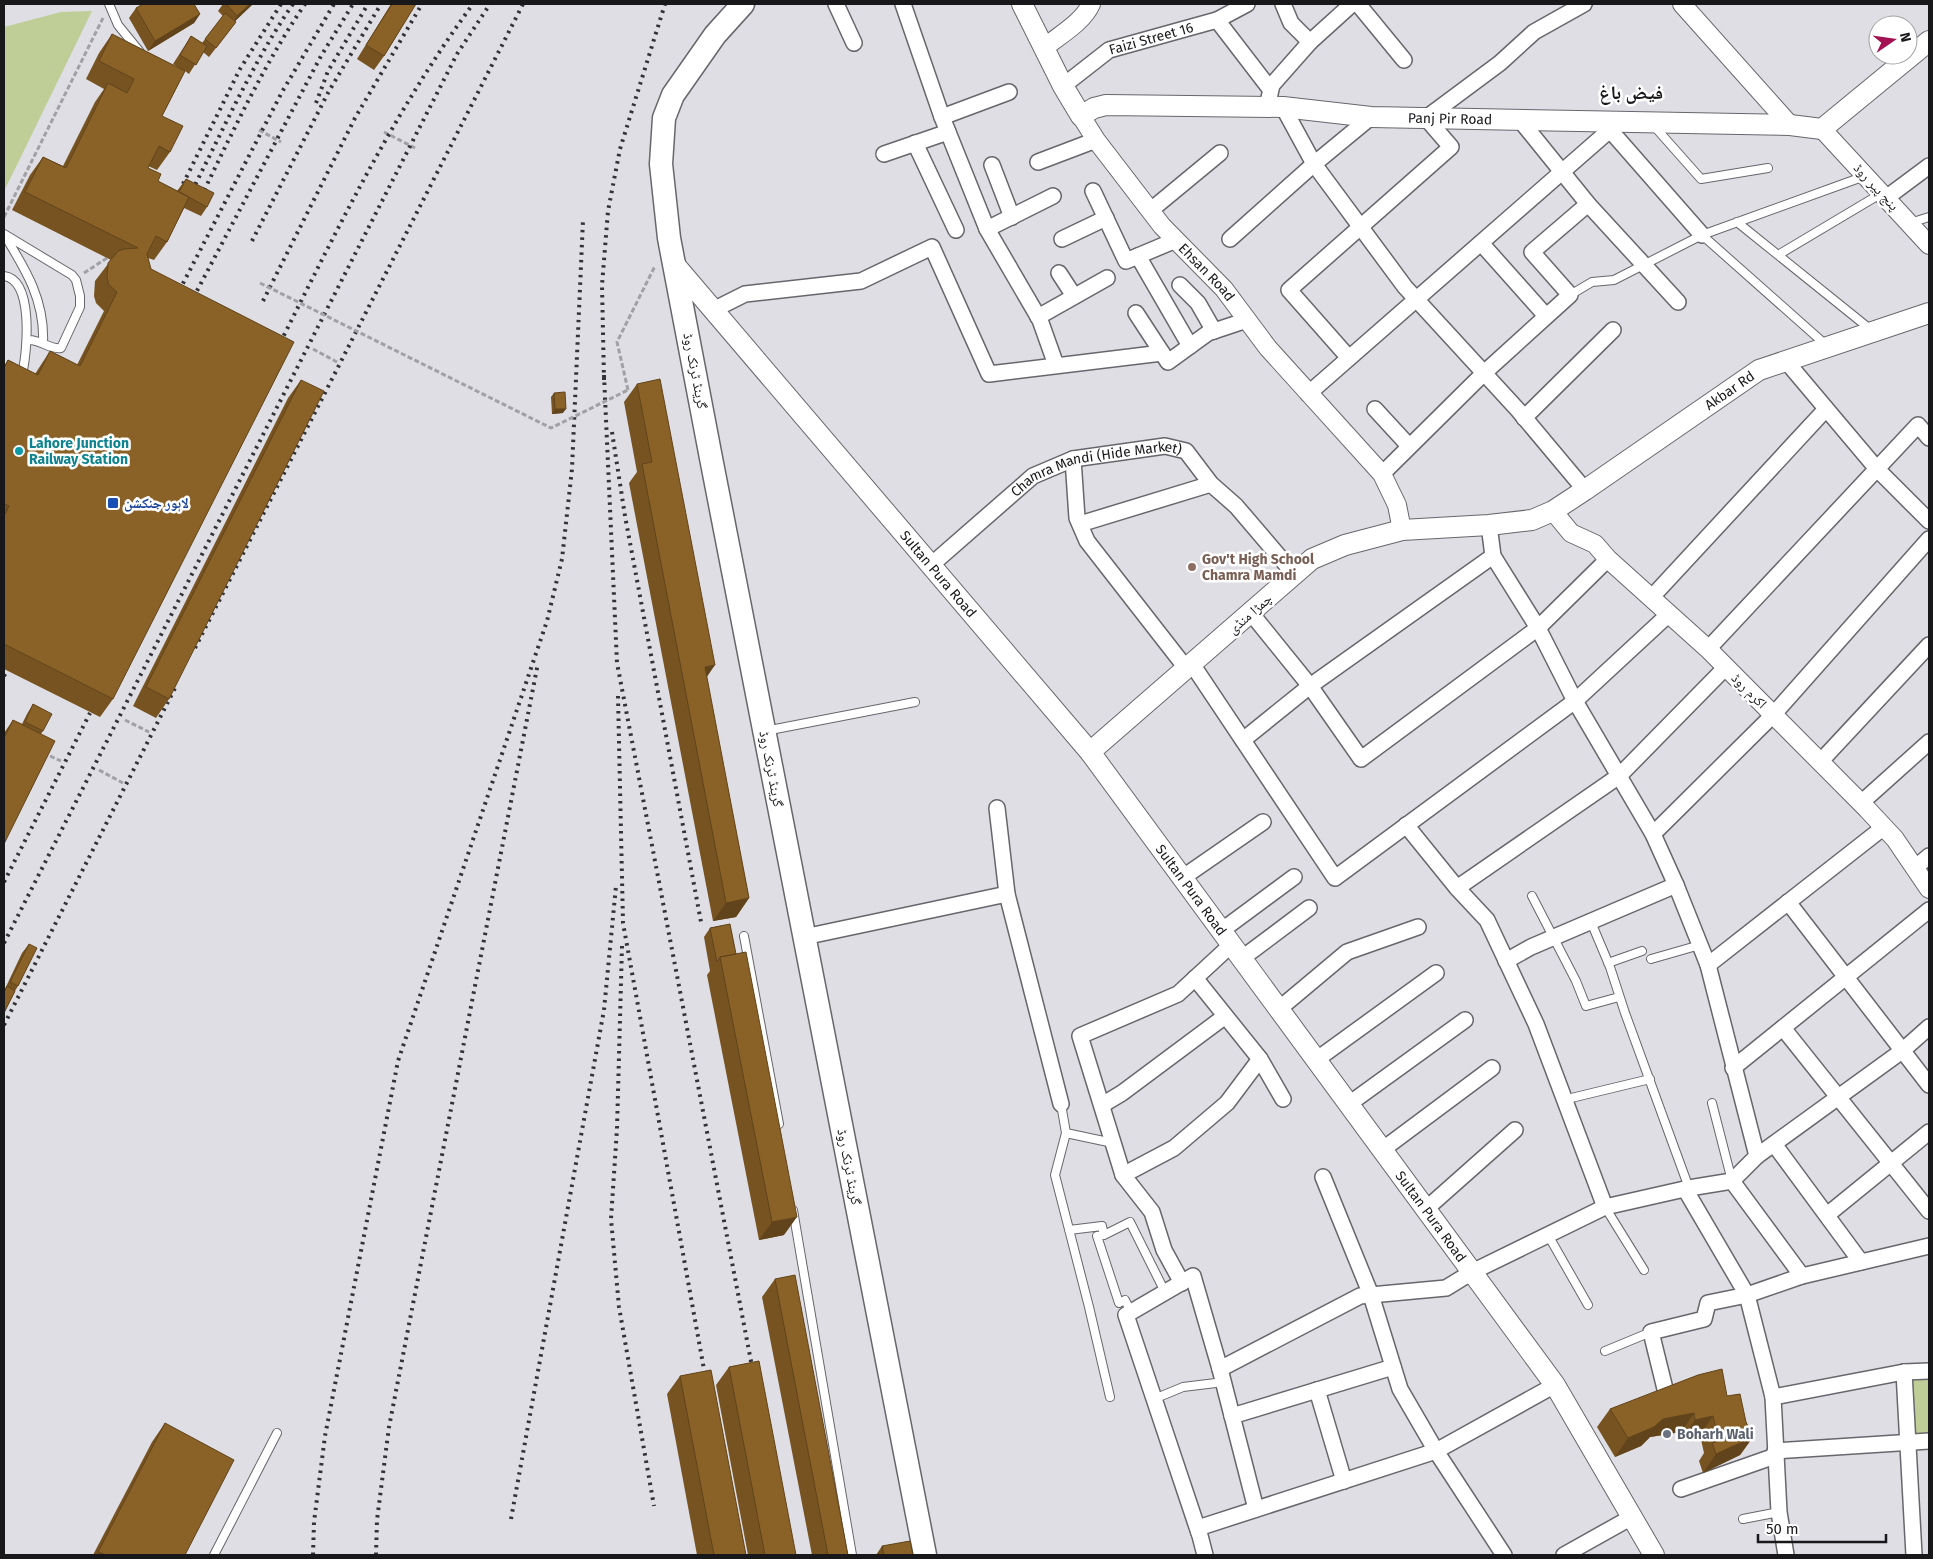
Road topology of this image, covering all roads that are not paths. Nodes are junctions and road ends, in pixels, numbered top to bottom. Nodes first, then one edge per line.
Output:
1 (109, 4) edge
2 (742, 4) edge
3 (836, 4) edge
4 (903, 4) edge
5 (1022, 4) edge
6 (1091, 4) edge
7 (1247, 4) edge
8 (1283, 4) edge
9 (1352, 4) edge
10 (1358, 4) edge
11 (1584, 4) edge
12 (1689, 7) edge
13 (1217, 20) junction
14 (1310, 42) junction
15 (1929, 42) edge
16 (854, 43) dead end
17 (1045, 47) junction
18 (150, 60) edge
19 (1404, 60) dead end
20 (1063, 86) junction
21 (1010, 92) dead end
22 (1273, 101) junction
23 (1081, 116) junction
24 (942, 117) junction
25 (1371, 117) junction
26 (1426, 118) junction
27 (1520, 120) junction
28 (1651, 122) junction
29 (1790, 125) junction
30 (1614, 126) junction
31 (1822, 129) junction
32 (948, 132) junction
33 (1096, 140) junction
34 (915, 143) junction
35 (884, 154) dead end
36 (1220, 154) dead end
37 (1038, 162) dead end
38 (1314, 164) junction
39 (992, 165) dead end
40 (1929, 166) edge
41 (1768, 168) dead end
42 (1562, 172) junction
43 (1865, 176) junction
44 (1093, 191) dead end
45 (1884, 195) junction
46 (1053, 196) dead end
47 (1588, 204) junction
48 (1151, 210) junction
49 (1012, 217) junction
50 (1929, 217) edge
51 (1106, 218) junction
52 (1738, 222) junction
53 (1909, 223) junction
54 (1360, 227) junction
55 (987, 229) junction
56 (956, 230) dead end
57 (4, 234) edge
58 (1702, 235) junction
59 (1230, 239) dead end
60 (1062, 240) dead end
61 (1176, 240) junction
62 (1481, 242) junction
63 (1929, 245) edge
64 (1778, 255) junction
65 (1138, 256) junction
66 (665, 265) junction
67 (1643, 265) junction
68 (1060, 273) dead end
69 (4, 276) edge
70 (1107, 278) dead end
71 (1180, 285) dead end
72 (1570, 295) junction
73 (1074, 296) junction
74 (1416, 299) junction
75 (1678, 302) dead end
76 (713, 310) junction
77 (1136, 313) dead end
78 (1929, 313) edge
79 (1546, 316) junction
80 (1038, 317) junction
81 (1247, 320) junction
82 (1613, 330) dead end
83 (1214, 331) junction
84 (1873, 332) junction
85 (28, 340) junction
86 (43, 343) junction
87 (1190, 346) junction
88 (1828, 347) junction
89 (1162, 353) junction
90 (1349, 358) junction
91 (1786, 361) junction
92 (1056, 365) junction
93 (23, 370) edge
94 (1484, 373) junction
95 (1308, 394) junction
96 (1375, 409) dead end
97 (1826, 409) junction
98 (1524, 418) junction
99 (1929, 438) edge
100 (1410, 446) junction
101 (1073, 459) junction
102 (1877, 468) junction
103 (1382, 474) junction
104 (1211, 484) junction
105 (1585, 490) junction
106 (1553, 511) junction
107 (1929, 521) edge
108 (1080, 524) junction
109 (1489, 526) junction
110 (1402, 530) junction
111 (1929, 539) edge
112 (1493, 556) junction
113 (1608, 558) junction
114 (930, 566) junction
115 (1295, 576) junction
116 (1651, 598) junction
117 (1251, 613) junction
118 (1669, 614) junction
119 (1538, 628) junction
120 (1929, 645) edge
121 (1708, 649) junction
122 (1189, 666) junction
123 (1726, 667) junction
124 (1310, 686) junction
125 (1575, 701) junction
126 (915, 702) dead end
127 (1773, 715) junction
128 (764, 732) junction
129 (1243, 740) junction
130 (1929, 742) edge
131 (1090, 752) junction
132 (1820, 762) junction
133 (1619, 776) junction
134 (1860, 803) junction
135 (997, 808) dead end
136 (1263, 822) dead end
137 (1406, 825) junction
138 (1884, 827) junction
139 (1653, 834) junction
140 (1922, 862) edge
141 (1294, 877) dead end
142 (1182, 878) junction
143 (1676, 886) junction
144 (1457, 888) junction
145 (1929, 889) edge
146 (1006, 894) junction
147 (1532, 896) dead end
148 (1788, 902) junction
149 (1309, 908) dead end
150 (1929, 910) edge
151 (1591, 922) junction
152 (1418, 927) dead end
153 (744, 936) dead end
154 (804, 937) junction
155 (1554, 938) junction
156 (1231, 945) junction
157 (1700, 945) junction
158 (1642, 951) dead end
159 (1651, 959) dead end
160 (1506, 961) junction
161 (1608, 963) junction
162 (1708, 966) junction
163 (1436, 973) dead end
164 (1846, 977) junction
165 (1195, 978) junction
166 (1619, 997) junction
167 (1278, 1009) junction
168 (1224, 1017) junction
169 (1465, 1020) dead end
170 (1783, 1028) junction
171 (1929, 1028) edge
172 (1902, 1051) junction
173 (1260, 1060) junction
174 (1316, 1060) junction
175 (1492, 1068) dead end
176 (1733, 1068) junction
177 (1650, 1079) junction
178 (1929, 1085) edge
179 (1839, 1097) junction
180 (1283, 1099) dead end
181 (1563, 1100) junction
182 (1712, 1103) dead end
183 (1061, 1104) joint
184 (1349, 1104) junction
185 (1102, 1105) junction
186 (1515, 1130) dead end
187 (780, 1132) edge
188 (1929, 1132) edge
189 (1066, 1133) junction
190 (1113, 1143) junction
191 (1774, 1144) junction
192 (1382, 1150) junction
193 (1757, 1156) junction
194 (1891, 1163) junction
195 (1123, 1175) junction
196 (1323, 1177) dead end
197 (1732, 1181) junction
198 (1687, 1188) junction
199 (792, 1201) edge
200 (1604, 1208) junction
201 (1426, 1209) junction
202 (1929, 1210) edge
203 (1827, 1215) junction
204 (1069, 1230) junction
205 (1104, 1235) junction
206 (1548, 1235) junction
207 (1929, 1246) edge
208 (1861, 1262) junction
209 (1644, 1270) dead end
210 (1472, 1272) junction
211 (1802, 1276) junction
212 (1182, 1283) junction
213 (1165, 1292) junction
214 (1371, 1294) junction
215 (1746, 1295) junction
216 (1588, 1305) dead end
217 (1131, 1312) junction
218 (1651, 1332) junction
219 (1605, 1351) dead end
220 (1393, 1367) junction
221 (1904, 1372) junction
222 (1929, 1372) edge
223 (1222, 1375) junction
224 (1555, 1385) junction
225 (1317, 1390) junction
226 (1110, 1397) dead end
227 (1667, 1397) edge
228 (1773, 1397) junction
229 (1154, 1399) junction
230 (1232, 1416) junction
231 (277, 1433) dead end
232 (1929, 1441) edge
233 (1909, 1443) junction
234 (1436, 1451) junction
235 (1775, 1453) junction
236 (1344, 1481) junction
237 (1681, 1489) dead end
238 (1256, 1509) junction
239 (1778, 1512) junction
240 (1632, 1517) junction
241 (1743, 1519) dead end
242 (1199, 1534) junction
243 (214, 1555) edge
244 (852, 1555) edge
245 (925, 1555) edge
246 (1205, 1555) edge
247 (1504, 1555) edge
248 (1564, 1555) edge
249 (1654, 1555) edge
250 (1786, 1555) edge
251 (1914, 1555) edge

1 - 18 lane
2 - 66 main road, گرینڈ ٹرنک روڈ
3 - 16 street
4 - 24 street
5 - 17 main road, Ehsan Road
6 - 17 street
7 - 13 street, Faizi Street 16
8 - 14 street
9 - 14 street
10 - 19 street
11 - 26 street
12 - 29 street
13 - 20 street, Faizi Street 16
13 - 22 street
14 - 22 street
15 - 31 main road
17 - 20 main road, Ehsan Road
20 - 23 main road, Ehsan Road
21 - 24 street
22 - 23 main road, Panj Pir Road
22 - 25 main road, Panj Pir Road
22 - 38 street
23 - 33 street, Ehsan Road
24 - 32 street
25 - 26 main road, Panj Pir Road
25 - 38 street
26 - 27 main road, Panj Pir Road
26 - 54 street
27 - 30 main road, Panj Pir Road
27 - 42 street
28 - 29 main road, Panj Pir Road
28 - 30 main road, Panj Pir Road
28 - 41 lane
29 - 31 main road, Panj Pir Road
30 - 42 street
30 - 58 street
31 - 43 street, پنج پیر روڈ
32 - 34 street
32 - 55 street
33 - 37 street
33 - 48 street, Ehsan Road
34 - 35 street
34 - 56 street
36 - 48 street
38 - 54 street
38 - 59 street
39 - 49 street
40 - 45 street
42 - 47 street
42 - 62 street
43 - 45 street, پنج پیر روڈ
43 - 52 lane
44 - 51 street
45 - 53 street, پنج پیر روڈ
45 - 64 lane
46 - 49 street
47 - 67 street
47 - 72 street
48 - 61 street, Ehsan Road
49 - 55 street
50 - 53 lane
51 - 60 street
51 - 65 street
52 - 58 lane
52 - 64 lane
53 - 63 street, پنج پیر روڈ
54 - 74 street
54 - 90 street
55 - 80 street
57 - 86 lane
57 - 86 lane
58 - 67 lane
58 - 88 lane
61 - 65 street
61 - 81 street, Ehsan Road
62 - 74 street
62 - 79 street
64 - 84 lane
65 - 87 street
66 - 76 main road, Sultan Pura Road
66 - 128 main road, گرینڈ ٹرنک روڈ
67 - 72 lane
67 - 75 street
68 - 73 street
69 - 85 lane
70 - 73 street
71 - 83 street
72 - 79 street
73 - 80 street
74 - 90 street
74 - 94 street
76 - 92 street
76 - 114 main road, Sultan Pura Road
77 - 89 street
78 - 84 main road, Akbar Rd
79 - 94 street
80 - 92 street
81 - 83 street
81 - 95 street, Ehsan Road
82 - 98 street
83 - 87 street
84 - 88 main road, Akbar Rd
85 - 86 lane
85 - 93 lane
87 - 89 street
88 - 91 main road, Akbar Rd
89 - 92 street
90 - 95 street
91 - 97 street
91 - 105 main road, Akbar Rd
94 - 98 street
94 - 100 street
95 - 103 street, Ehsan Road
96 - 100 street
97 - 102 street
97 - 116 street
98 - 105 street
99 - 102 street
100 - 103 street
101 - 104 street, Chamra Mandi (Hide Market)
101 - 108 street
101 - 114 street, Chamra Mandi (Hide Market)
102 - 107 street
102 - 121 street
103 - 110 street, Ehsan Road
104 - 108 street
104 - 115 street, Chamra Mandi (Hide Market)
105 - 106 main road, Akbar Rd
106 - 109 main road, چمڑا منڈی
106 - 113 street, اکرم روڈ
108 - 122 street
109 - 110 main road, چمڑا منڈی
109 - 112 street
110 - 115 main road, چمڑا منڈی
111 - 127 street
112 - 119 street
112 - 124 street
113 - 116 street, اکرم روڈ
113 - 119 street
114 - 131 main road, Sultan Pura Road
115 - 117 main road, چمڑا منڈی
116 - 118 street, اکرم روڈ
117 - 122 main road, چمڑا منڈی
117 - 124 street
118 - 121 street, اکرم روڈ
118 - 125 street
119 - 124 street
119 - 125 street
120 - 132 street
121 - 123 street, اکرم روڈ
122 - 129 street
122 - 131 main road, چمڑا منڈی
123 - 127 street, اکرم روڈ
123 - 133 street
124 - 129 street
125 - 133 street
125 - 137 street
126 - 128 lane
127 - 132 street, اکرم روڈ
127 - 139 street
128 - 154 main road, گرینڈ ٹرنک روڈ
129 - 137 street
130 - 134 street
131 - 142 main road, Sultan Pura Road
132 - 134 street, اکرم روڈ
133 - 139 street
133 - 144 street
134 - 138 street, اکرم روڈ
135 - 146 street
136 - 142 street
137 - 144 street
138 - 140 street, اکرم روڈ
138 - 148 street
139 - 143 street
140 - 145 street, اکرم روڈ
141 - 156 street
142 - 156 main road, Sultan Pura Road
143 - 151 street
143 - 157 street
144 - 160 street
146 - 154 street
146 - 183 street
147 - 155 lane
148 - 162 street
148 - 164 street
149 - 156 street
150 - 164 street
151 - 155 street
151 - 161 lane
152 - 167 street
153 - 187 lane
154 - 245 main road, گرینڈ ٹرنک روڈ
155 - 160 street
155 - 166 lane
156 - 165 street
156 - 167 main road, Sultan Pura Road
157 - 159 lane
157 - 162 street
158 - 161 lane
160 - 181 street
161 - 166 lane
162 - 176 street
163 - 174 street
164 - 170 street
164 - 172 street
165 - 168 street
165 - 185 street
166 - 177 lane
167 - 174 main road, Sultan Pura Road
168 - 173 street
168 - 185 street
169 - 184 street
170 - 176 street
170 - 179 street
171 - 172 street
172 - 178 street
172 - 179 street
173 - 180 street
173 - 195 street
174 - 184 main road, Sultan Pura Road
175 - 192 street
176 - 193 street
177 - 181 lane
177 - 198 lane
179 - 191 street
179 - 194 street
181 - 200 street
182 - 197 lane
183 - 189 lane
184 - 192 main road, Sultan Pura Road
185 - 190 street
186 - 201 street
188 - 194 street
189 - 190 lane
189 - 204 lane
190 - 195 street
191 - 193 street
191 - 203 street
192 - 201 main road, Sultan Pura Road
193 - 197 street
194 - 202 street
194 - 203 street
195 - 212 street
196 - 214 street
197 - 198 street
197 - 211 street
198 - 200 street
198 - 215 street
199 - 244 lane
200 - 206 street
200 - 209 lane
201 - 210 main road, Sultan Pura Road
203 - 208 street
204 - 205 lane
204 - 226 lane
205 - 213 lane
205 - 217 lane
206 - 210 street
206 - 216 lane
207 - 208 street
208 - 211 street
210 - 214 street
210 - 224 main road, Sultan Pura Road
211 - 215 street
212 - 213 street
212 - 223 street
213 - 217 street
214 - 220 street
214 - 223 street
215 - 218 street
215 - 228 street
217 - 229 street
218 - 219 lane
218 - 227 street
220 - 225 street
220 - 234 street
221 - 222 street
221 - 228 street
221 - 233 street
223 - 229 lane
223 - 230 street
224 - 234 street
224 - 240 main road, Sultan Pura Road
225 - 230 street
225 - 236 street
228 - 235 street
229 - 242 street
230 - 238 street
231 - 243 lane
232 - 233 street
233 - 235 street
233 - 251 street
234 - 236 street
234 - 247 street
235 - 237 street
235 - 239 street
236 - 238 street
238 - 242 street
239 - 241 lane
239 - 250 street
240 - 248 street
240 - 249 main road, Sultan Pura Road
242 - 246 street

